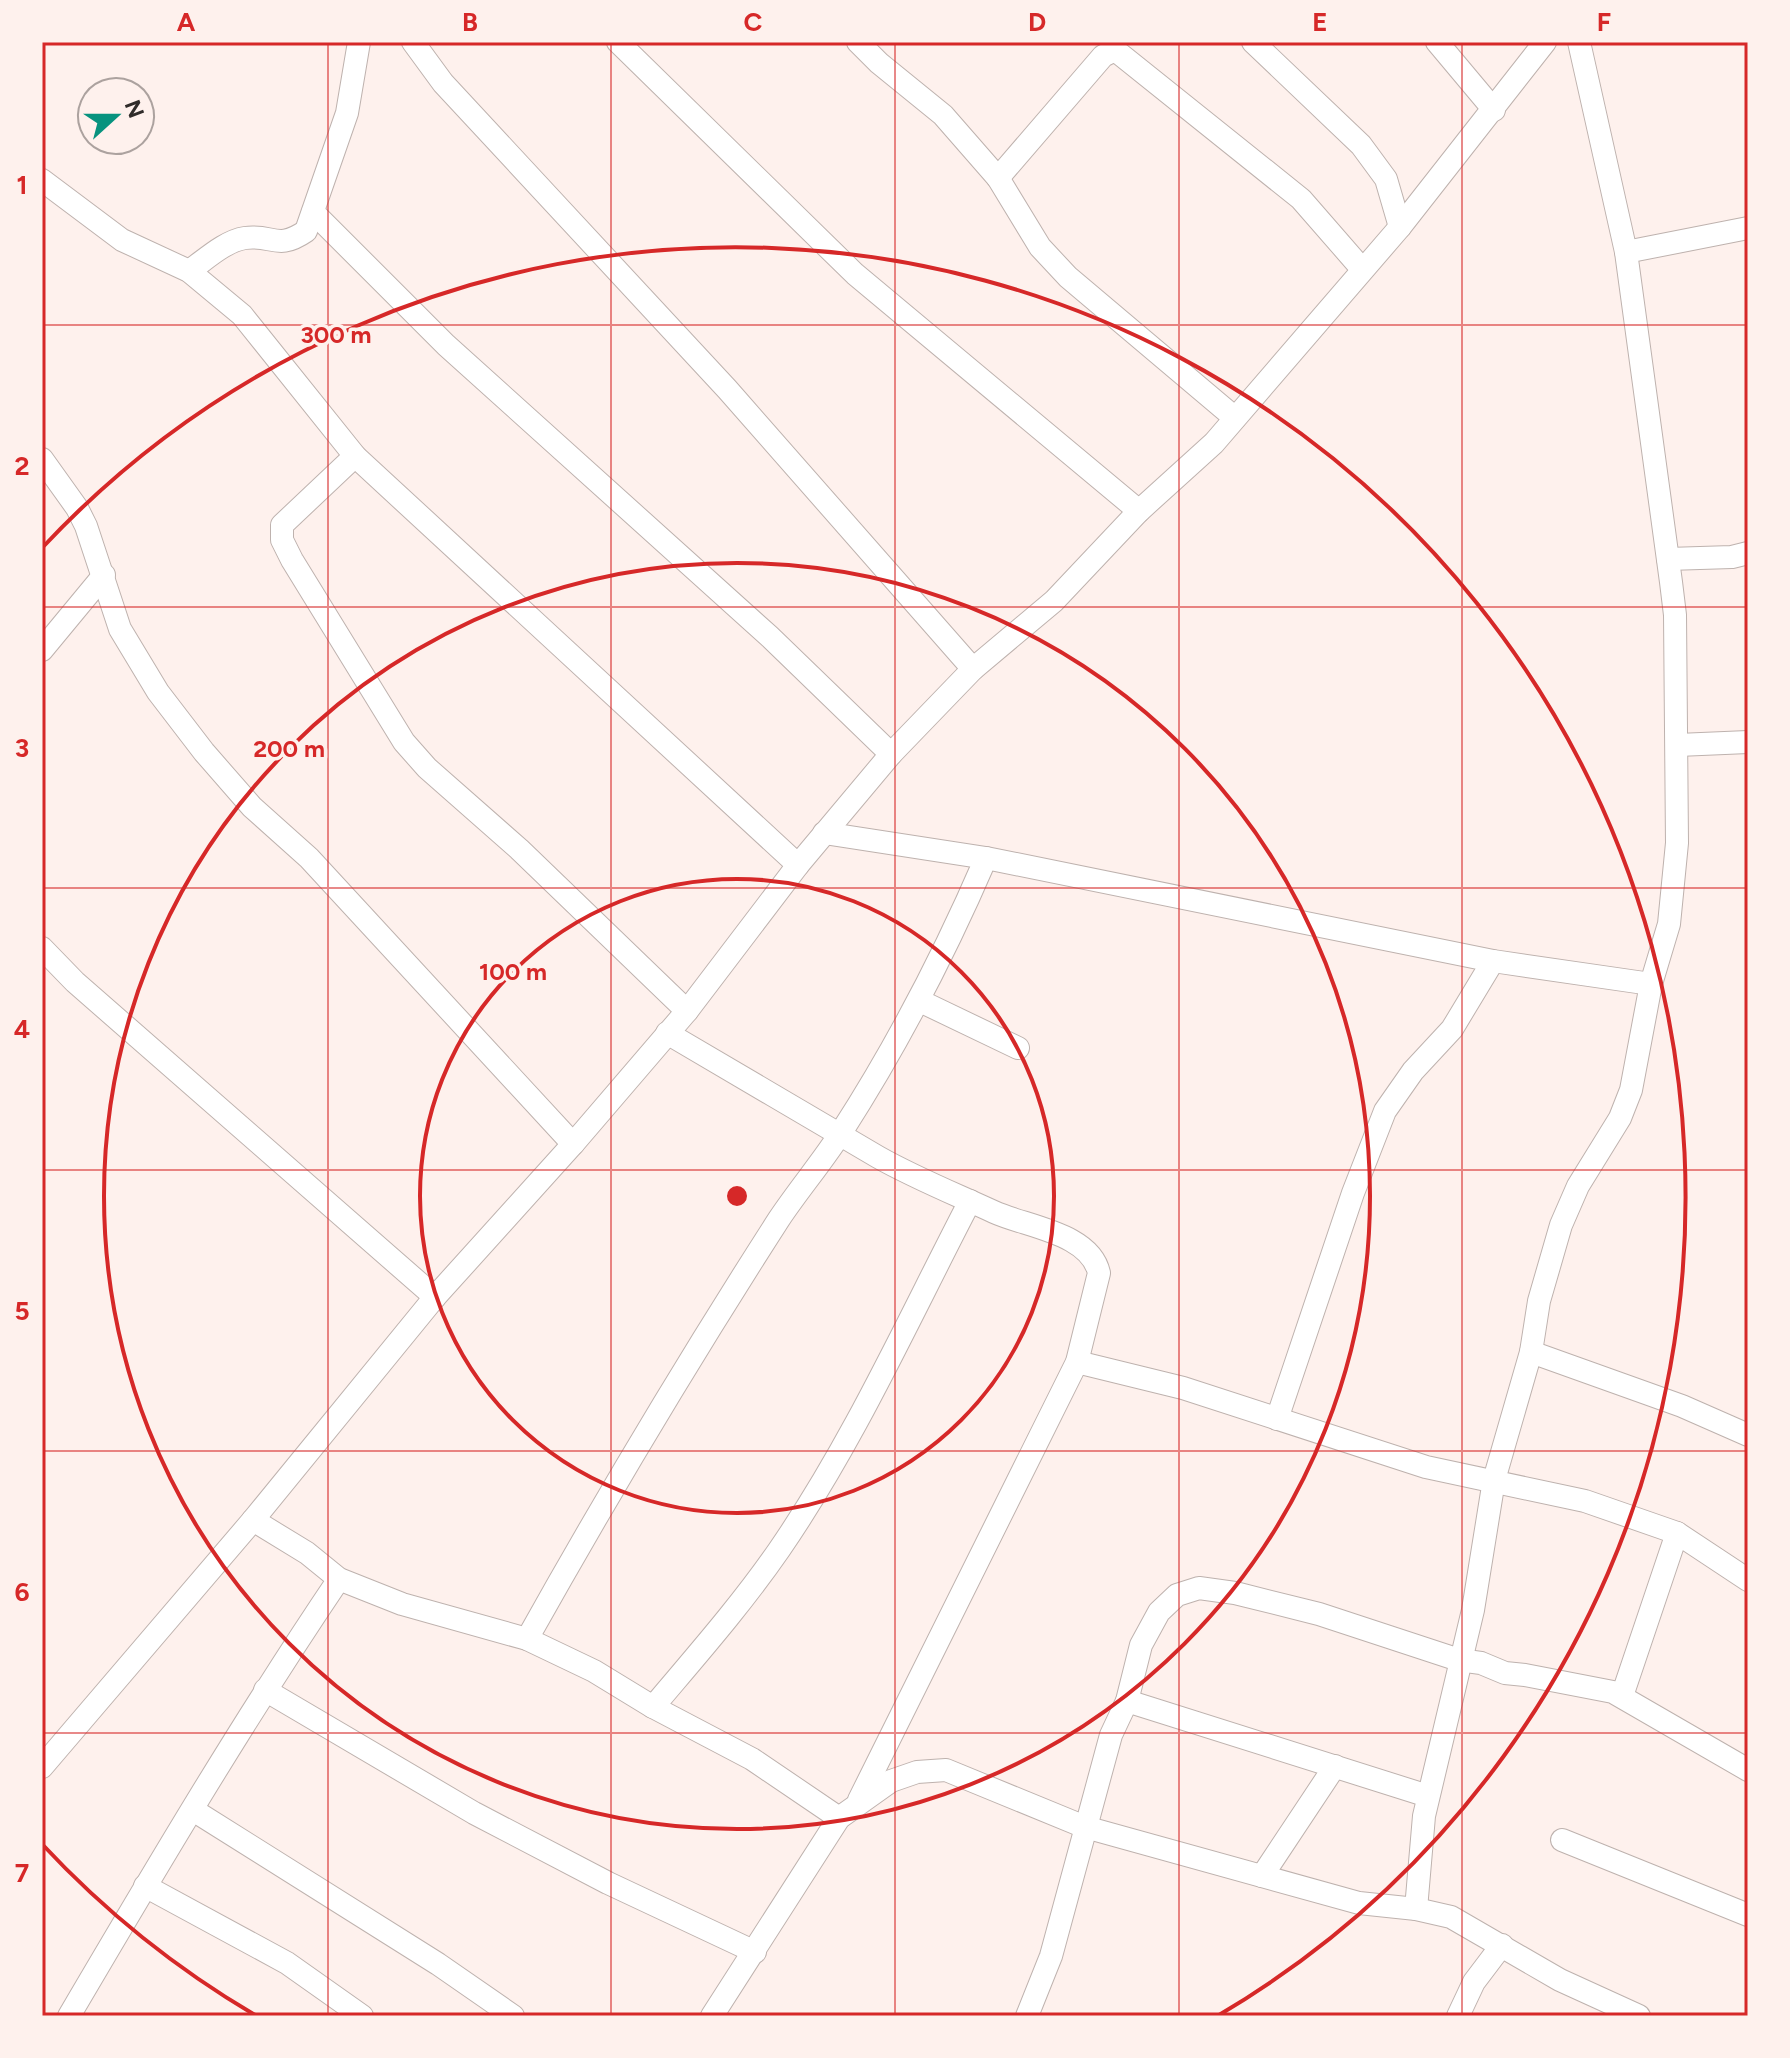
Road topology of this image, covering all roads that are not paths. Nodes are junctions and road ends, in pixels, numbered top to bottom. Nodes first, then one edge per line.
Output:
1 (359, 42) edge
2 (413, 42) edge
3 (618, 42) edge
4 (858, 42) edge
5 (1253, 42) edge
6 (1437, 42) edge
7 (1545, 42) edge
8 (1579, 42) edge
9 (1279, 52) edge
10 (1494, 110) junction
11 (998, 178) junction
12 (42, 180) edge
13 (313, 212) junction
14 (1400, 227) junction
15 (1748, 228) edge
16 (1626, 252) junction
17 (1362, 269) junction
18 (189, 271) junction
19 (1235, 418) junction
20 (355, 456) junction
21 (42, 459) edge
22 (1139, 511) junction
23 (1748, 553) edge
24 (1668, 559) junction
25 (104, 575) junction
26 (42, 650) edge
27 (973, 669) junction
28 (1748, 742) edge
29 (1678, 745) junction
30 (891, 754) junction
31 (824, 833) junction
32 (986, 858) junction
33 (798, 865) junction
34 (42, 948) edge
35 (1493, 961) junction
36 (1651, 984) junction
37 (920, 1001) junction
38 (687, 1011) junction
39 (667, 1033) junction
40 (1018, 1048) dead end
41 (840, 1134) junction
42 (573, 1144) junction
43 (970, 1201) junction
44 (435, 1297) junction
45 (1531, 1352) junction
46 (1077, 1362) junction
47 (1277, 1419) junction
48 (1748, 1435) edge
49 (1494, 1480) junction
50 (253, 1520) junction
51 (1677, 1533) junction
52 (339, 1579) junction
53 (1748, 1580) edge
54 (527, 1639) junction
55 (1459, 1660) junction
56 (265, 1690) junction
57 (1622, 1696) junction
58 (1127, 1701) junction
59 (653, 1707) junction
60 (1335, 1766) junction
61 (42, 1767) edge
62 (1748, 1770) edge
63 (1428, 1796) junction
64 (859, 1802) junction
65 (193, 1810) junction
66 (839, 1818) junction
67 (1085, 1827) junction
68 (1562, 1840) dead end
69 (1262, 1876) junction
70 (145, 1886) junction
71 (1416, 1909) junction
72 (1748, 1915) edge
73 (1502, 1945) junction
74 (755, 1952) junction
75 (69, 2016) edge
76 (362, 2016) edge
77 (513, 2016) edge
78 (712, 2016) edge
79 (1027, 2016) edge
80 (1458, 2016) edge
81 (1639, 2016) edge

1 - 13 street
2 - 27 street
3 - 22 street
4 - 11 street
5 - 9 street
6 - 10 street
7 - 10 street
8 - 16 street
9 - 14 street
10 - 14 street
11 - 17 street
11 - 19 street
12 - 18 street
13 - 18 street
13 - 30 street
14 - 17 street
15 - 16 street
16 - 24 street
17 - 19 street
18 - 20 street
19 - 22 street
20 - 33 street
20 - 38 street
21 - 25 street
22 - 27 street
23 - 24 street
24 - 29 street
25 - 26 street
25 - 42 street
27 - 30 street
28 - 29 street
29 - 36 street
30 - 31 street
31 - 32 street
31 - 33 street
32 - 35 street
32 - 37 street
33 - 38 street
34 - 44 street
35 - 36 street
35 - 47 street
36 - 45 street
37 - 40 street
37 - 41 street
38 - 39 street
39 - 41 street
39 - 42 street
41 - 43 street
41 - 54 street
42 - 44 street
43 - 46 street
43 - 59 street
44 - 50 street
45 - 48 street
45 - 49 street
46 - 47 street
46 - 64 street
47 - 49 street
49 - 51 street
49 - 55 street
50 - 52 street
50 - 61 street
51 - 53 street
51 - 57 street
52 - 54 street
52 - 56 street
54 - 59 street
55 - 57 street
55 - 58 street
55 - 63 street
56 - 65 street
56 - 74 street
57 - 62 street
58 - 60 street
58 - 67 street
59 - 66 street
60 - 63 street
60 - 69 street
63 - 71 street
64 - 66 street
64 - 67 street
65 - 70 street
65 - 77 street
66 - 74 street
67 - 69 street
67 - 79 street
68 - 72 street
69 - 71 street
70 - 75 street
70 - 76 street
71 - 73 street
73 - 80 street
73 - 81 street
74 - 78 street

